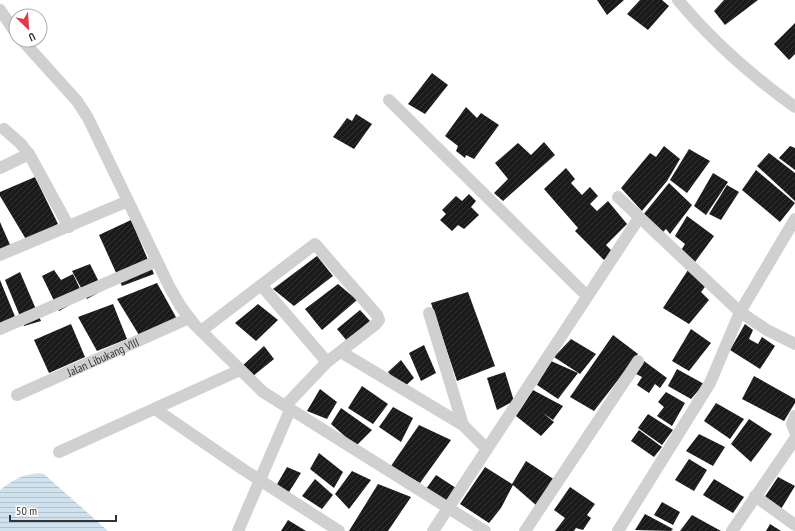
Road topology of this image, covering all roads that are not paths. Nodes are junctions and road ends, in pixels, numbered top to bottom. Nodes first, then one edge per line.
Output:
1 (678, 0) edge
2 (0, 10) edge
3 (8, 22) edge
4 (29, 48) edge
5 (389, 100) dead end
6 (795, 107) edge
7 (4, 129) dead end
8 (29, 154) junction
9 (0, 168) edge
10 (618, 197) dead end
11 (128, 201) junction
12 (639, 218) junction
13 (795, 219) edge
14 (69, 227) junction
15 (0, 255) edge
16 (157, 261) junction
17 (261, 284) junction
18 (587, 296) junction
19 (740, 312) junction
20 (429, 313) dead end
21 (189, 318) junction
22 (0, 329) edge
23 (201, 331) junction
24 (795, 344) edge
25 (341, 352) junction
26 (638, 361) dead end
27 (327, 362) junction
28 (240, 370) junction
29 (17, 395) dead end
30 (288, 408) junction
31 (154, 409) junction
32 (795, 416) edge
33 (462, 426) junction
34 (795, 432) edge
35 (795, 439) edge
36 (486, 448) junction
37 (59, 452) dead end
38 (257, 478) junction
39 (755, 496) junction
40 (448, 508) junction
41 (795, 525) edge
42 (238, 531) edge
43 (339, 531) edge
44 (433, 531) edge
45 (485, 531) edge
46 (525, 531) edge
47 (618, 531) edge
48 (732, 531) edge

1 - 6 street
2 - 3 street
4 - 11 street
5 - 18 street
7 - 8 street
8 - 9 street
8 - 14 street
10 - 12 street
11 - 14 street
11 - 16 street
12 - 18 street
12 - 19 street
13 - 19 street
14 - 15 street
16 - 21 street
16 - 22 street
17 - 23 street
17 - 25 street
17 - 27 street
18 - 36 street
19 - 24 street
19 - 47 street
20 - 33 street
21 - 23 street
21 - 29 street, Jalan Libukang VIII
23 - 28 street
25 - 27 street
25 - 33 street
26 - 46 street
27 - 30 street
28 - 30 street
28 - 31 street
30 - 38 street
30 - 40 street
31 - 37 street
31 - 38 street
32 - 34 street
33 - 36 street
35 - 39 street
36 - 40 street
38 - 42 street
38 - 43 street
39 - 41 street
39 - 48 street
40 - 44 street
40 - 45 street

